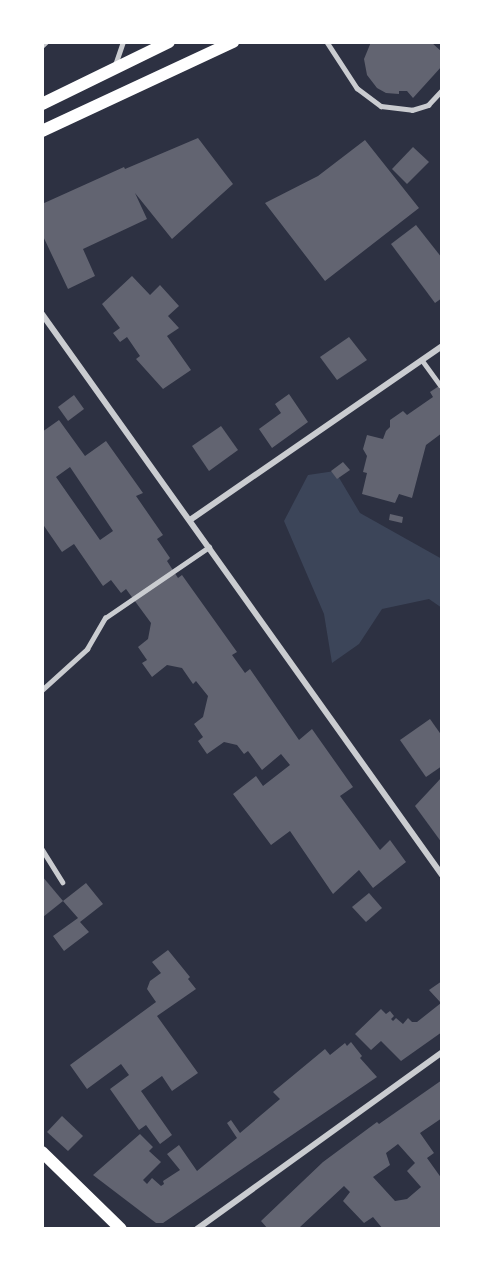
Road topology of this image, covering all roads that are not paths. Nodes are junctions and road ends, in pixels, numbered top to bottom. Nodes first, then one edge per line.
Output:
1 (46, 42) edge
2 (123, 42) edge
3 (169, 42) edge
4 (233, 42) edge
5 (327, 42) edge
6 (42, 46) edge
7 (113, 69) junction
8 (442, 90) edge
9 (42, 104) edge
10 (42, 131) edge
11 (42, 314) edge
12 (442, 346) edge
13 (422, 360) junction
14 (440, 385) dead end
15 (190, 520) junction
16 (209, 547) junction
17 (42, 690) edge
18 (42, 849) edge
19 (442, 875) edge
20 (63, 882) dead end
21 (442, 1052) edge
22 (42, 1152) edge
23 (121, 1229) edge
24 (197, 1229) edge

1 - 6 street
2 - 7 lane
3 - 7 main road
4 - 10 main road
5 - 8 lane
7 - 9 main road
11 - 15 street
12 - 13 street
13 - 14 lane
13 - 15 street
15 - 16 street
16 - 17 lane
16 - 19 street
18 - 20 lane
21 - 24 street
22 - 23 main road

